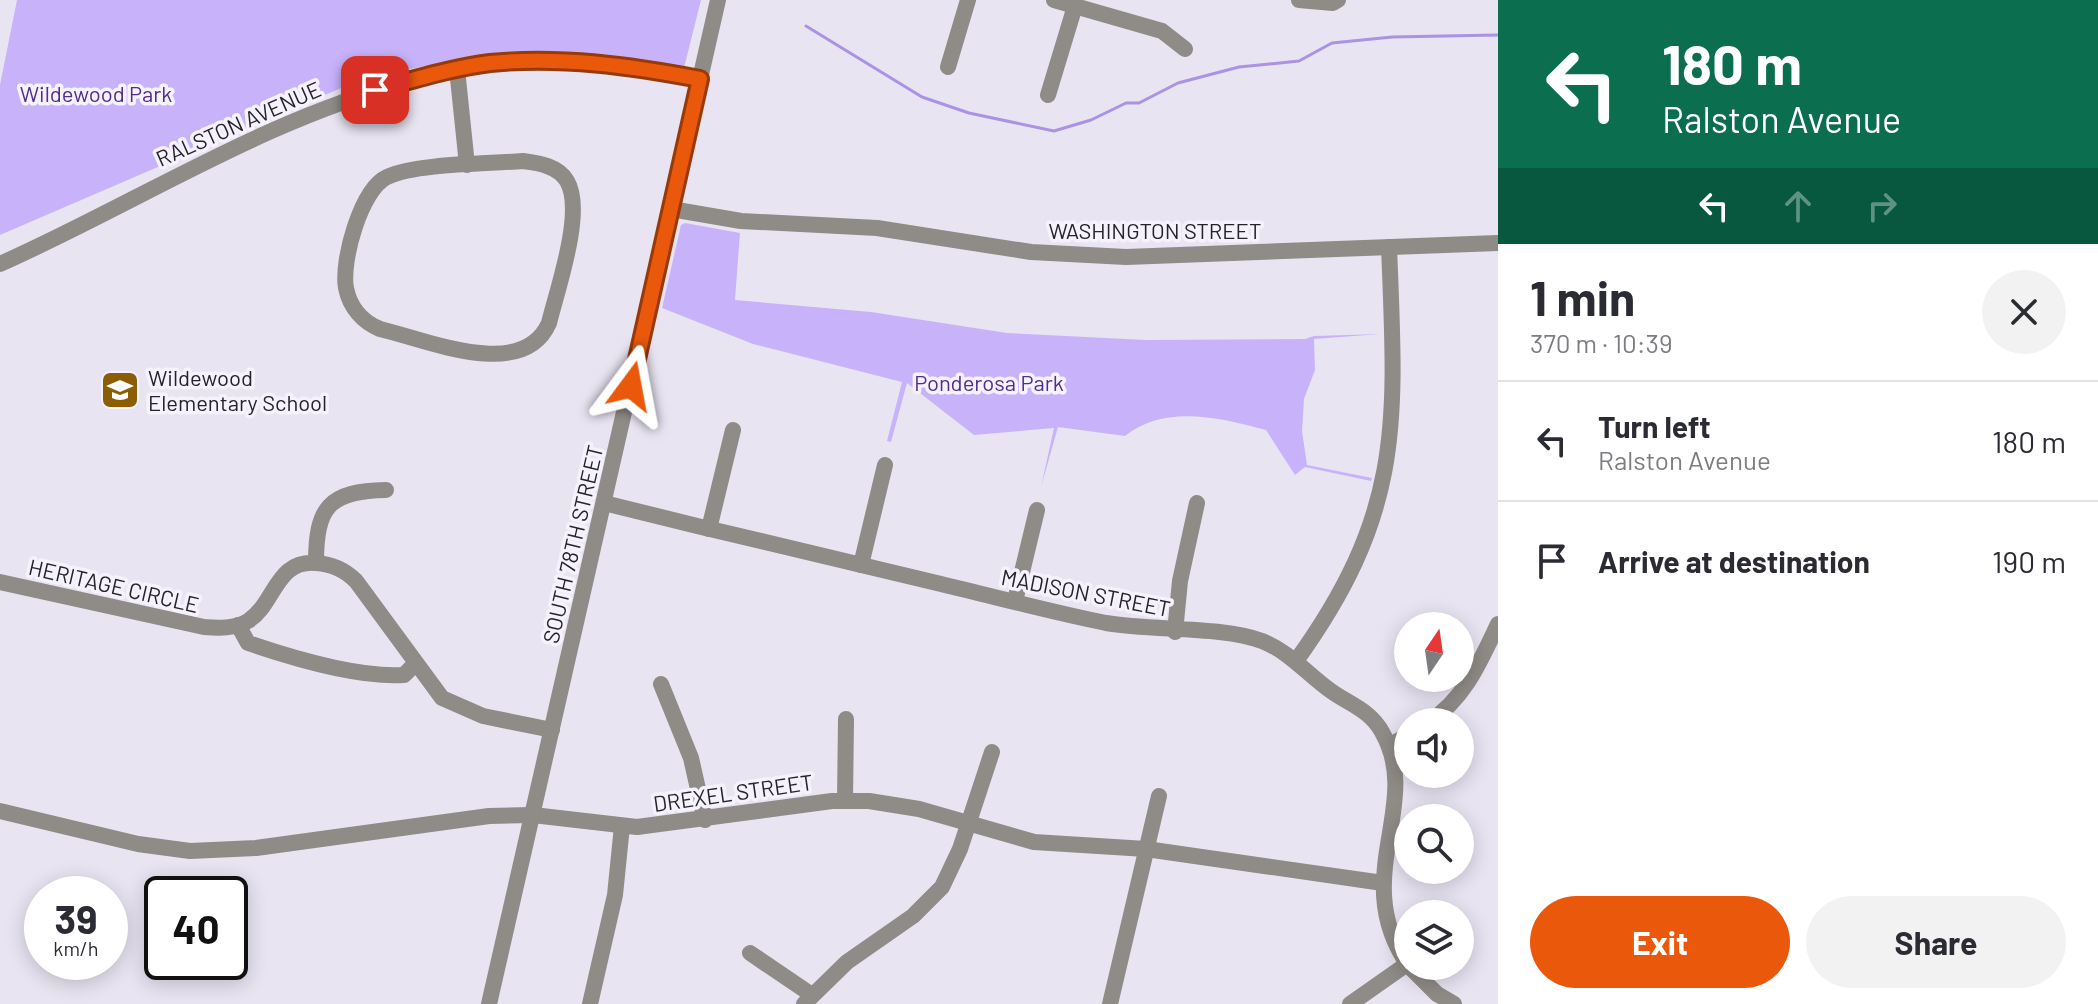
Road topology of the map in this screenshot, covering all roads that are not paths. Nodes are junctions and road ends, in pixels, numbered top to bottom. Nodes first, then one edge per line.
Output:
1 (718, 0) edge
2 (968, 0) edge
3 (1054, 0) edge
4 (1299, 0) edge
5 (1338, 0) edge
6 (1075, 6) junction
7 (1185, 49) dead end
8 (948, 67) dead end
9 (457, 69) junction
10 (700, 79) junction
11 (1048, 95) dead end
12 (467, 165) junction
13 (671, 209) junction
14 (1498, 243) edge
15 (1389, 247) junction
16 (0, 264) edge
17 (733, 430) dead end
18 (885, 465) dead end
19 (386, 490) dead end
20 (604, 503) junction
21 (1197, 503) dead end
22 (1037, 510) dead end
23 (709, 529) junction
24 (316, 563) junction
25 (861, 565) junction
26 (0, 582) edge
27 (1015, 601) junction
28 (1498, 624) edge
29 (238, 625) junction
30 (1175, 632) junction
31 (1296, 661) junction
32 (415, 664) junction
33 (661, 684) dead end
34 (1447, 708) edge
35 (846, 719) dead end
36 (552, 730) junction
37 (1394, 743) edge
38 (1389, 746) junction
39 (992, 752) dead end
40 (1159, 796) dead end
41 (845, 801) junction
42 (0, 811) edge
43 (533, 815) junction
44 (705, 820) junction
45 (969, 823) junction
46 (622, 826) junction
47 (1146, 849) junction
48 (1383, 883) junction
49 (1394, 938) edge
50 (750, 953) dead end
51 (1394, 974) edge
52 (1423, 980) edge
53 (808, 999) edge
54 (489, 1004) edge
55 (590, 1004) edge
56 (1110, 1004) edge
57 (1350, 1004) edge
58 (1454, 1004) edge

1 - 10 street, SOUTH 78TH STREET
2 - 8 street
3 - 6 street
4 - 5 street
6 - 7 street
6 - 11 street
9 - 10 street, RALSTON AVENUE
9 - 12 street
9 - 16 street, RALSTON AVENUE
10 - 13 street, SOUTH 78TH STREET
12 - 12 street
13 - 15 street, WASHINGTON STREET
13 - 20 street, SOUTH 78TH STREET
14 - 15 street, WASHINGTON STREET
15 - 31 street
17 - 23 street
18 - 25 street
19 - 24 street
20 - 23 street, MADISON STREET
20 - 36 street, SOUTH 78TH STREET
21 - 30 street
22 - 27 street
23 - 25 street, MADISON STREET
24 - 29 street
24 - 32 street
25 - 27 street, MADISON STREET
26 - 29 street, HERITAGE CIRCLE
27 - 30 street, MADISON STREET
28 - 34 street
29 - 32 street
30 - 31 street, MADISON STREET
31 - 38 street, MADISON STREET
32 - 36 street
33 - 44 street
35 - 41 street
36 - 43 street, SOUTH 78TH STREET
37 - 38 street
38 - 48 street, MADISON STREET
39 - 45 street
40 - 47 street
41 - 44 street, DREXEL STREET
41 - 45 street, DREXEL STREET
42 - 43 street, DREXEL STREET
43 - 46 street, DREXEL STREET
43 - 54 street, SOUTH 78TH STREET
44 - 46 street, DREXEL STREET
45 - 47 street, DREXEL STREET
45 - 53 street
46 - 55 street
47 - 48 street, DREXEL STREET
47 - 56 street
48 - 49 street
50 - 53 street
51 - 57 street
52 - 58 street

